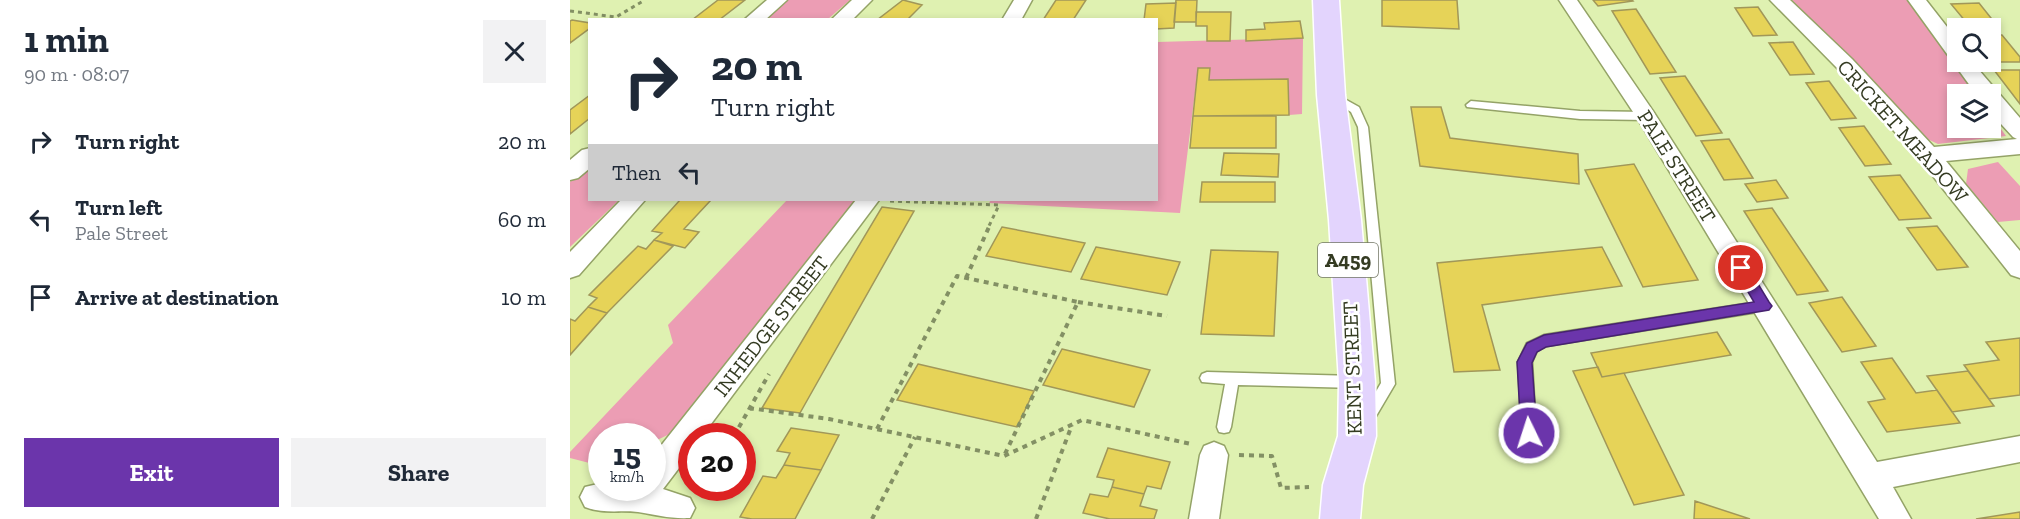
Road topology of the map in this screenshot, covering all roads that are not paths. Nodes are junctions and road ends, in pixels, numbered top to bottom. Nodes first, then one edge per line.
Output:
1 (778, 0) edge
2 (863, 0) edge
3 (1023, 0) edge
4 (1326, 0) edge
5 (1568, 0) edge
6 (1779, 0) edge
7 (1917, 0) edge
8 (756, 18) edge
9 (842, 18) edge
10 (1012, 18) edge
11 (1947, 40) edge
12 (1970, 72) edge
13 (1979, 84) edge
14 (1331, 95) junction
15 (1471, 105) dead end
16 (2001, 110) edge
17 (1646, 116) junction
18 (2020, 132) edge
19 (2020, 146) edge
20 (1929, 155) junction
21 (588, 158) edge
22 (570, 172) edge
23 (633, 201) edge
24 (867, 201) edge
25 (2020, 267) edge
26 (570, 268) edge
27 (1764, 306) junction
28 (1207, 378) dead end
29 (1233, 378) junction
30 (1357, 382) junction
31 (1224, 427) dead end
32 (1529, 433) dead end
33 (1357, 436) junction
34 (2020, 449) edge
35 (1214, 451) road end
36 (666, 463) edge
37 (1871, 477) junction
38 (666, 500) edge
39 (680, 508) dead end
40 (1204, 519) edge
41 (1340, 519) edge
42 (1896, 519) edge

1 - 8 street
2 - 9 street
3 - 10 street
4 - 14 main road, KENT STREET / A459
5 - 17 street, PALE STREET
6 - 20 street, CRICKET MEADOW
7 - 11 street
12 - 13 street
14 - 30 main road, KENT STREET / A459
14 - 33 lane
15 - 17 lane
16 - 18 street
17 - 27 street, PALE STREET
19 - 20 street
20 - 25 street, CRICKET MEADOW
21 - 22 street
23 - 26 street
24 - 36 street, INHEDGE STREET
27 - 32 lane
27 - 37 street, PALE STREET
28 - 29 lane
29 - 30 lane
29 - 31 lane
30 - 33 main road, KENT STREET / A459
33 - 41 main road, KENT STREET / A459
34 - 37 street
35 - 40 street
37 - 42 street, PALE STREET
38 - 39 street

